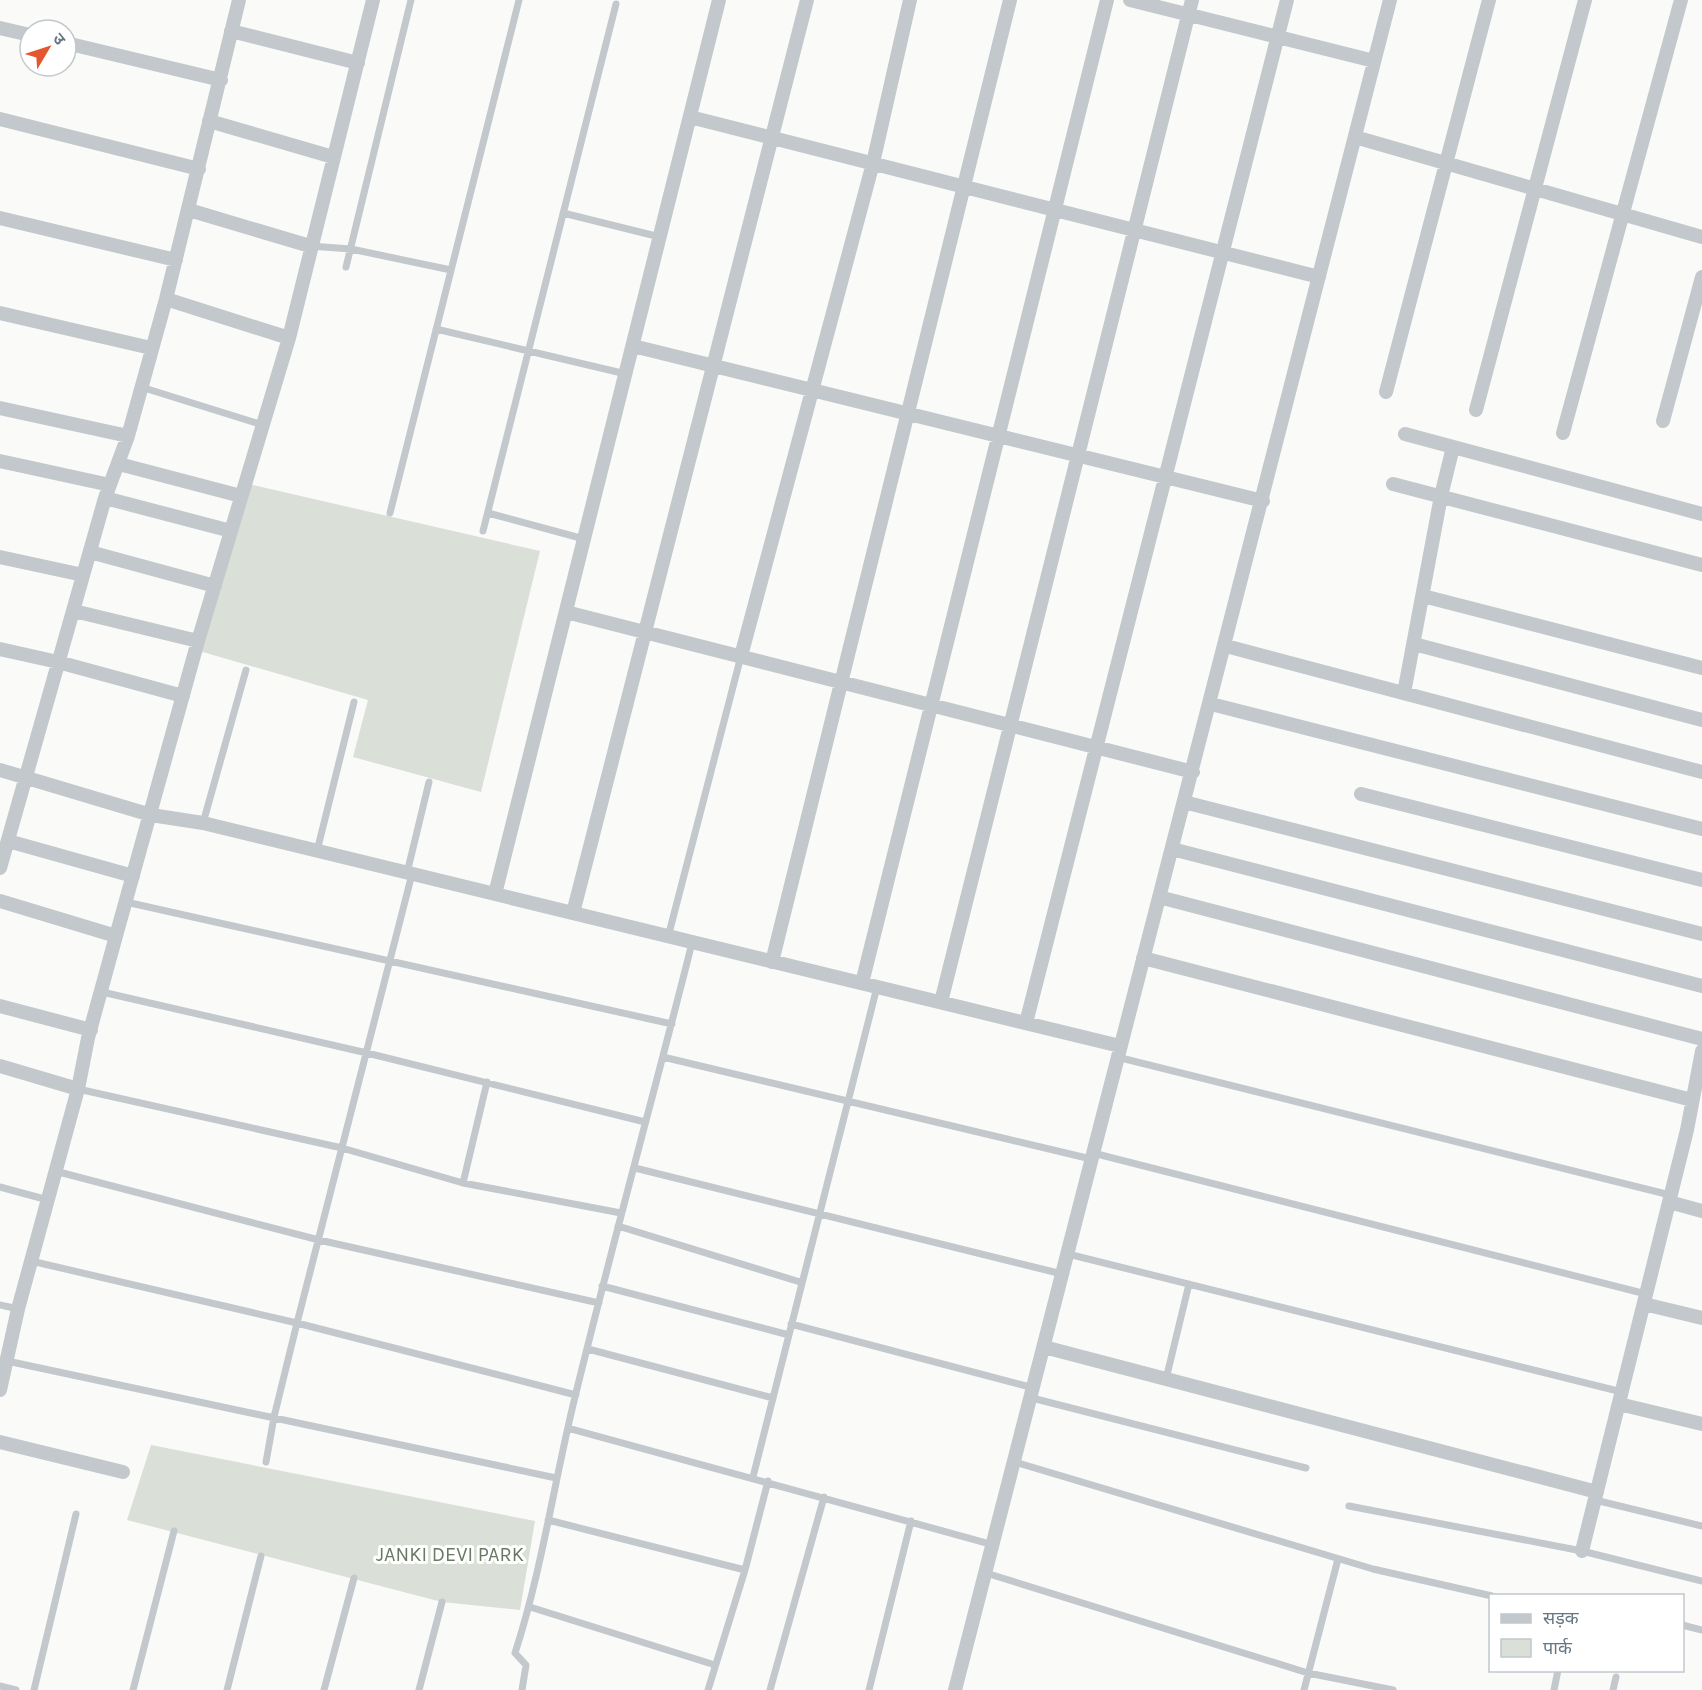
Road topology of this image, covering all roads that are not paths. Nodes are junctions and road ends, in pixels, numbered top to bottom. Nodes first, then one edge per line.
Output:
1 (238, 0) edge
2 (373, 0) edge
3 (411, 0) edge
4 (519, 0) edge
5 (719, 0) edge
6 (807, 0) edge
7 (910, 0) edge
8 (1010, 0) edge
9 (1107, 0) edge
10 (1130, 0) edge
11 (1192, 0) edge
12 (1287, 0) edge
13 (1390, 0) edge
14 (1489, 0) edge
15 (1585, 0) edge
16 (1681, 0) edge
17 (616, 4) dead end
18 (1188, 14) junction
19 (0, 28) edge
20 (231, 31) junction
21 (18, 32) edge
22 (1277, 37) junction
23 (78, 46) edge
24 (1374, 61) junction
25 (358, 63) junction
26 (221, 80) junction
27 (690, 117) junction
28 (0, 119) edge
29 (210, 121) junction
30 (1354, 137) junction
31 (772, 138) junction
32 (333, 157) junction
33 (873, 163) junction
34 (1444, 163) junction
35 (199, 169) junction
36 (964, 186) junction
37 (1533, 189) junction
38 (1054, 209) junction
39 (189, 210) junction
40 (563, 213) junction
41 (1623, 215) junction
42 (0, 218) edge
43 (1134, 230) junction
44 (660, 237) junction
45 (1702, 237) edge
46 (310, 246) junction
47 (351, 249) junction
48 (1222, 252) junction
49 (176, 260) junction
50 (346, 267) dead end
51 (451, 270) junction
52 (1319, 276) junction
53 (1702, 277) edge
54 (166, 299) junction
55 (0, 313) edge
56 (436, 329) junction
57 (289, 338) junction
58 (633, 346) junction
59 (151, 348) junction
60 (529, 351) junction
61 (714, 365) junction
62 (626, 374) junction
63 (141, 387) junction
64 (813, 389) junction
65 (1386, 392) dead end
66 (0, 408) edge
67 (1476, 410) dead end
68 (908, 413) junction
69 (1663, 421) dead end
70 (263, 425) junction
71 (1563, 433) dead end
72 (1405, 434) dead end
73 (128, 436) junction
74 (998, 436) junction
75 (1453, 447) junction
76 (1077, 456) junction
77 (0, 461) edge
78 (119, 464) junction
79 (1165, 477) junction
80 (1393, 484) dead end
81 (110, 485) junction
82 (242, 496) junction
83 (1441, 496) junction
84 (105, 498) junction
85 (1263, 501) junction
86 (390, 513) dead end
87 (488, 513) junction
88 (1702, 514) edge
89 (231, 531) junction
90 (483, 531) dead end
91 (584, 539) junction
92 (90, 552) junction
93 (0, 556) edge
94 (1702, 565) edge
95 (83, 575) junction
96 (215, 586) junction
97 (1422, 596) junction
98 (74, 611) junction
99 (566, 612) junction
100 (646, 633) junction
101 (198, 641) junction
102 (1413, 644) junction
103 (1226, 646) junction
104 (0, 649) edge
105 (741, 656) junction
106 (58, 662) junction
107 (1702, 668) edge
108 (246, 670) dead end
109 (841, 682) junction
110 (1404, 693) junction
111 (183, 696) junction
112 (354, 702) dead end
113 (1210, 704) junction
114 (931, 705) junction
115 (1702, 720) edge
116 (1010, 725) junction
117 (1096, 747) junction
118 (0, 770) edge
119 (1193, 772) junction
120 (1702, 772) edge
121 (26, 776) junction
122 (429, 782) dead end
123 (1361, 794) dead end
124 (1184, 802) junction
125 (151, 815) junction
126 (202, 823) junction
127 (1702, 829) edge
128 (8, 841) junction
129 (1172, 849) junction
130 (317, 851) junction
131 (0, 868) edge
132 (409, 873) junction
133 (133, 876) junction
134 (1702, 880) edge
135 (495, 894) junction
136 (1159, 897) junction
137 (0, 901) edge
138 (126, 902) junction
139 (573, 913) junction
140 (1702, 934) edge
141 (116, 936) junction
142 (668, 937) junction
143 (692, 943) junction
144 (1143, 958) junction
145 (390, 962) junction
146 (772, 962) junction
147 (862, 983) junction
148 (1702, 986) edge
149 (877, 987) junction
150 (102, 992) junction
151 (940, 1002) junction
152 (0, 1006) edge
153 (1026, 1023) junction
154 (672, 1024) junction
155 (91, 1030) junction
156 (1702, 1039) edge
157 (1118, 1051) junction
158 (1702, 1051) edge
159 (367, 1053) junction
160 (663, 1057) junction
161 (0, 1066) edge
162 (487, 1082) junction
163 (78, 1089) junction
164 (848, 1100) junction
165 (1695, 1105) edge
166 (645, 1122) junction
167 (342, 1148) junction
168 (1092, 1156) junction
169 (635, 1168) junction
170 (55, 1172) junction
171 (463, 1183) junction
172 (0, 1187) edge
173 (1670, 1199) junction
174 (48, 1200) junction
175 (1702, 1211) edge
176 (820, 1212) junction
177 (621, 1213) junction
178 (618, 1226) junction
179 (319, 1240) junction
180 (1068, 1254) junction
181 (31, 1261) junction
182 (1062, 1274) junction
183 (800, 1282) junction
184 (1189, 1284) junction
185 (602, 1286) junction
186 (1645, 1299) junction
187 (599, 1303) junction
188 (0, 1305) edge
189 (18, 1309) junction
190 (1702, 1318) edge
191 (297, 1323) junction
192 (791, 1324) junction
193 (789, 1335) junction
194 (1044, 1347) junction
195 (588, 1349) junction
196 (3, 1360) edge
197 (1166, 1379) junction
198 (0, 1390) edge
199 (1033, 1393) junction
200 (576, 1395) junction
201 (773, 1398) junction
202 (1620, 1398) junction
203 (274, 1417) junction
204 (1702, 1424) edge
205 (568, 1428) junction
206 (0, 1442) edge
207 (266, 1462) dead end
208 (1015, 1462) junction
209 (1306, 1468) dead end
210 (123, 1472) dead end
211 (753, 1477) junction
212 (556, 1478) junction
213 (768, 1481) junction
214 (1596, 1496) junction
215 (824, 1497) junction
216 (1349, 1506) dead end
217 (76, 1514) dead end
218 (548, 1520) junction
219 (911, 1521) junction
220 (1702, 1526) edge
221 (174, 1531) dead end
222 (994, 1545) junction
223 (1582, 1551) junction
224 (261, 1556) dead end
225 (1338, 1559) junction
226 (745, 1570) junction
227 (986, 1573) junction
228 (354, 1578) dead end
229 (1702, 1581) edge
230 (1489, 1595) edge
231 (442, 1602) dead end
232 (530, 1607) junction
233 (1684, 1625) edge
234 (1702, 1630) edge
235 (715, 1665) junction
236 (1558, 1672) edge
237 (1308, 1673) junction
238 (1616, 1677) dead end
239 (0, 1686) edge
240 (960, 1689) edge
241 (16, 1690) edge
242 (34, 1690) edge
243 (133, 1690) edge
244 (227, 1690) edge
245 (324, 1690) edge
246 (420, 1690) edge
247 (522, 1690) edge
248 (708, 1690) edge
249 (770, 1690) edge
250 (869, 1690) edge
251 (1304, 1690) edge
252 (1393, 1690) edge
253 (1554, 1690) edge
254 (1613, 1690) edge

1 - 20 street
2 - 25 street
3 - 47 lane
4 - 51 lane
5 - 27 street
6 - 31 street
7 - 33 street
8 - 36 street
9 - 38 street
10 - 18 street
11 - 18 street
12 - 22 street
13 - 24 street
14 - 34 street
15 - 37 street
16 - 41 street
17 - 40 lane
18 - 22 street
18 - 43 street
19 - 21 street
20 - 25 street
20 - 26 street
22 - 24 street
22 - 48 street
23 - 26 street
24 - 30 street
25 - 32 street
26 - 29 street
27 - 31 street
27 - 44 street
28 - 35 street
29 - 32 street
29 - 35 street
30 - 34 street
30 - 52 street
31 - 33 street
31 - 61 street
32 - 46 street
33 - 36 street
33 - 64 street
34 - 37 street
34 - 65 street
35 - 39 street
36 - 38 street
36 - 68 street
37 - 41 street
37 - 67 street
38 - 43 street
38 - 74 street
39 - 46 street
39 - 49 street
40 - 44 lane
40 - 60 lane
41 - 45 street
41 - 71 street
42 - 49 street
43 - 48 street
43 - 76 street
44 - 58 street
46 - 47 lane
46 - 57 street
47 - 50 lane
47 - 51 lane
48 - 52 street
48 - 79 street
49 - 54 street
51 - 56 lane
52 - 85 street
53 - 69 street
54 - 57 street
54 - 59 street
55 - 59 street
56 - 60 lane
56 - 86 lane
57 - 70 street
58 - 61 street
58 - 62 street
59 - 63 street
60 - 62 lane
60 - 87 lane
61 - 64 street
61 - 100 street
62 - 91 street
63 - 70 lane
63 - 73 street
64 - 68 street
64 - 105 street
66 - 73 street
68 - 74 street
68 - 109 street
70 - 82 street
72 - 75 street
73 - 78 street
74 - 76 street
74 - 114 street
75 - 83 street
75 - 88 street
76 - 79 street
76 - 116 street
77 - 81 street
78 - 81 street
78 - 82 street
79 - 85 street
79 - 117 street
80 - 83 street
81 - 84 street
82 - 89 street
83 - 94 street
83 - 97 street
84 - 89 street
84 - 92 street
85 - 103 street
87 - 90 lane
87 - 91 lane
89 - 96 street
91 - 99 street
92 - 95 street
92 - 96 street
93 - 95 street
95 - 98 street
96 - 101 street
97 - 102 street
97 - 107 street
98 - 101 street
98 - 106 street
99 - 100 street
99 - 135 street
100 - 105 street
100 - 139 street
101 - 111 street
102 - 110 street
102 - 115 street
103 - 110 street
103 - 113 street
104 - 106 street
105 - 109 street
105 - 142 lane
106 - 111 street
106 - 121 street
108 - 126 lane
109 - 114 street
109 - 146 street
110 - 120 street
111 - 125 street
112 - 130 lane
113 - 119 street
113 - 127 street
114 - 116 street
114 - 147 street
116 - 117 street
116 - 151 street
117 - 119 street
117 - 153 street
118 - 121 street
119 - 124 street
121 - 125 street
121 - 128 street
122 - 132 lane
123 - 134 street
124 - 129 street
124 - 140 street
125 - 126 street
125 - 133 street
126 - 130 street
128 - 131 street
128 - 133 street
129 - 136 street
129 - 148 street
130 - 132 street
132 - 135 street
132 - 145 lane
133 - 138 street
135 - 139 street
136 - 144 street
136 - 156 street
137 - 141 street
138 - 141 street
138 - 145 lane
139 - 142 street
141 - 150 street
142 - 143 street
143 - 146 street
143 - 154 lane
144 - 157 street
144 - 165 street
145 - 154 lane
145 - 159 lane
146 - 147 street
147 - 149 street
149 - 151 street
149 - 164 lane
150 - 155 street
150 - 159 lane
151 - 153 street
152 - 155 street
153 - 157 street
154 - 160 lane
155 - 163 street
157 - 168 street
157 - 173 lane
158 - 165 street
159 - 162 lane
159 - 167 lane
160 - 164 lane
160 - 166 lane
161 - 163 street
162 - 166 lane
162 - 171 lane
163 - 167 lane
163 - 170 street
164 - 168 lane
164 - 176 lane
165 - 173 street
166 - 169 lane
167 - 171 lane
167 - 179 lane
168 - 180 street
168 - 186 lane
169 - 176 lane
169 - 177 lane
170 - 174 street
170 - 179 lane
171 - 177 lane
172 - 174 lane
173 - 175 street
173 - 186 street
174 - 181 street
176 - 182 lane
176 - 183 lane
177 - 178 lane
178 - 183 lane
178 - 185 lane
179 - 187 lane
179 - 191 lane
180 - 182 street
180 - 184 lane
181 - 189 street
181 - 191 lane
182 - 194 street
183 - 192 lane
184 - 197 lane
184 - 202 lane
185 - 187 lane
185 - 193 lane
186 - 190 street
186 - 202 street
187 - 195 lane
188 - 189 lane
189 - 196 street
191 - 200 lane
191 - 203 lane
192 - 193 lane
192 - 199 lane
193 - 201 lane
194 - 197 street
194 - 199 street
195 - 200 lane
195 - 201 lane
196 - 198 street
196 - 203 lane
197 - 214 street
199 - 208 street
199 - 209 lane
200 - 205 lane
201 - 211 lane
202 - 204 street
202 - 214 street
203 - 207 lane
203 - 212 lane
205 - 211 lane
205 - 212 lane
206 - 210 street
208 - 222 street
208 - 225 lane
211 - 213 lane
212 - 218 lane
213 - 215 lane
213 - 226 lane
214 - 220 lane
214 - 223 street
215 - 219 lane
215 - 249 lane
216 - 223 lane
217 - 242 lane
218 - 226 lane
218 - 232 lane
219 - 222 lane
219 - 250 lane
221 - 243 lane
222 - 227 street
223 - 229 lane
224 - 244 lane
225 - 230 lane
225 - 237 lane
226 - 235 lane
227 - 237 lane
227 - 240 street
228 - 245 lane
231 - 246 lane
232 - 235 lane
232 - 247 lane
233 - 234 lane
235 - 248 lane
236 - 253 lane
237 - 251 lane
237 - 252 lane
238 - 254 lane
239 - 241 lane

